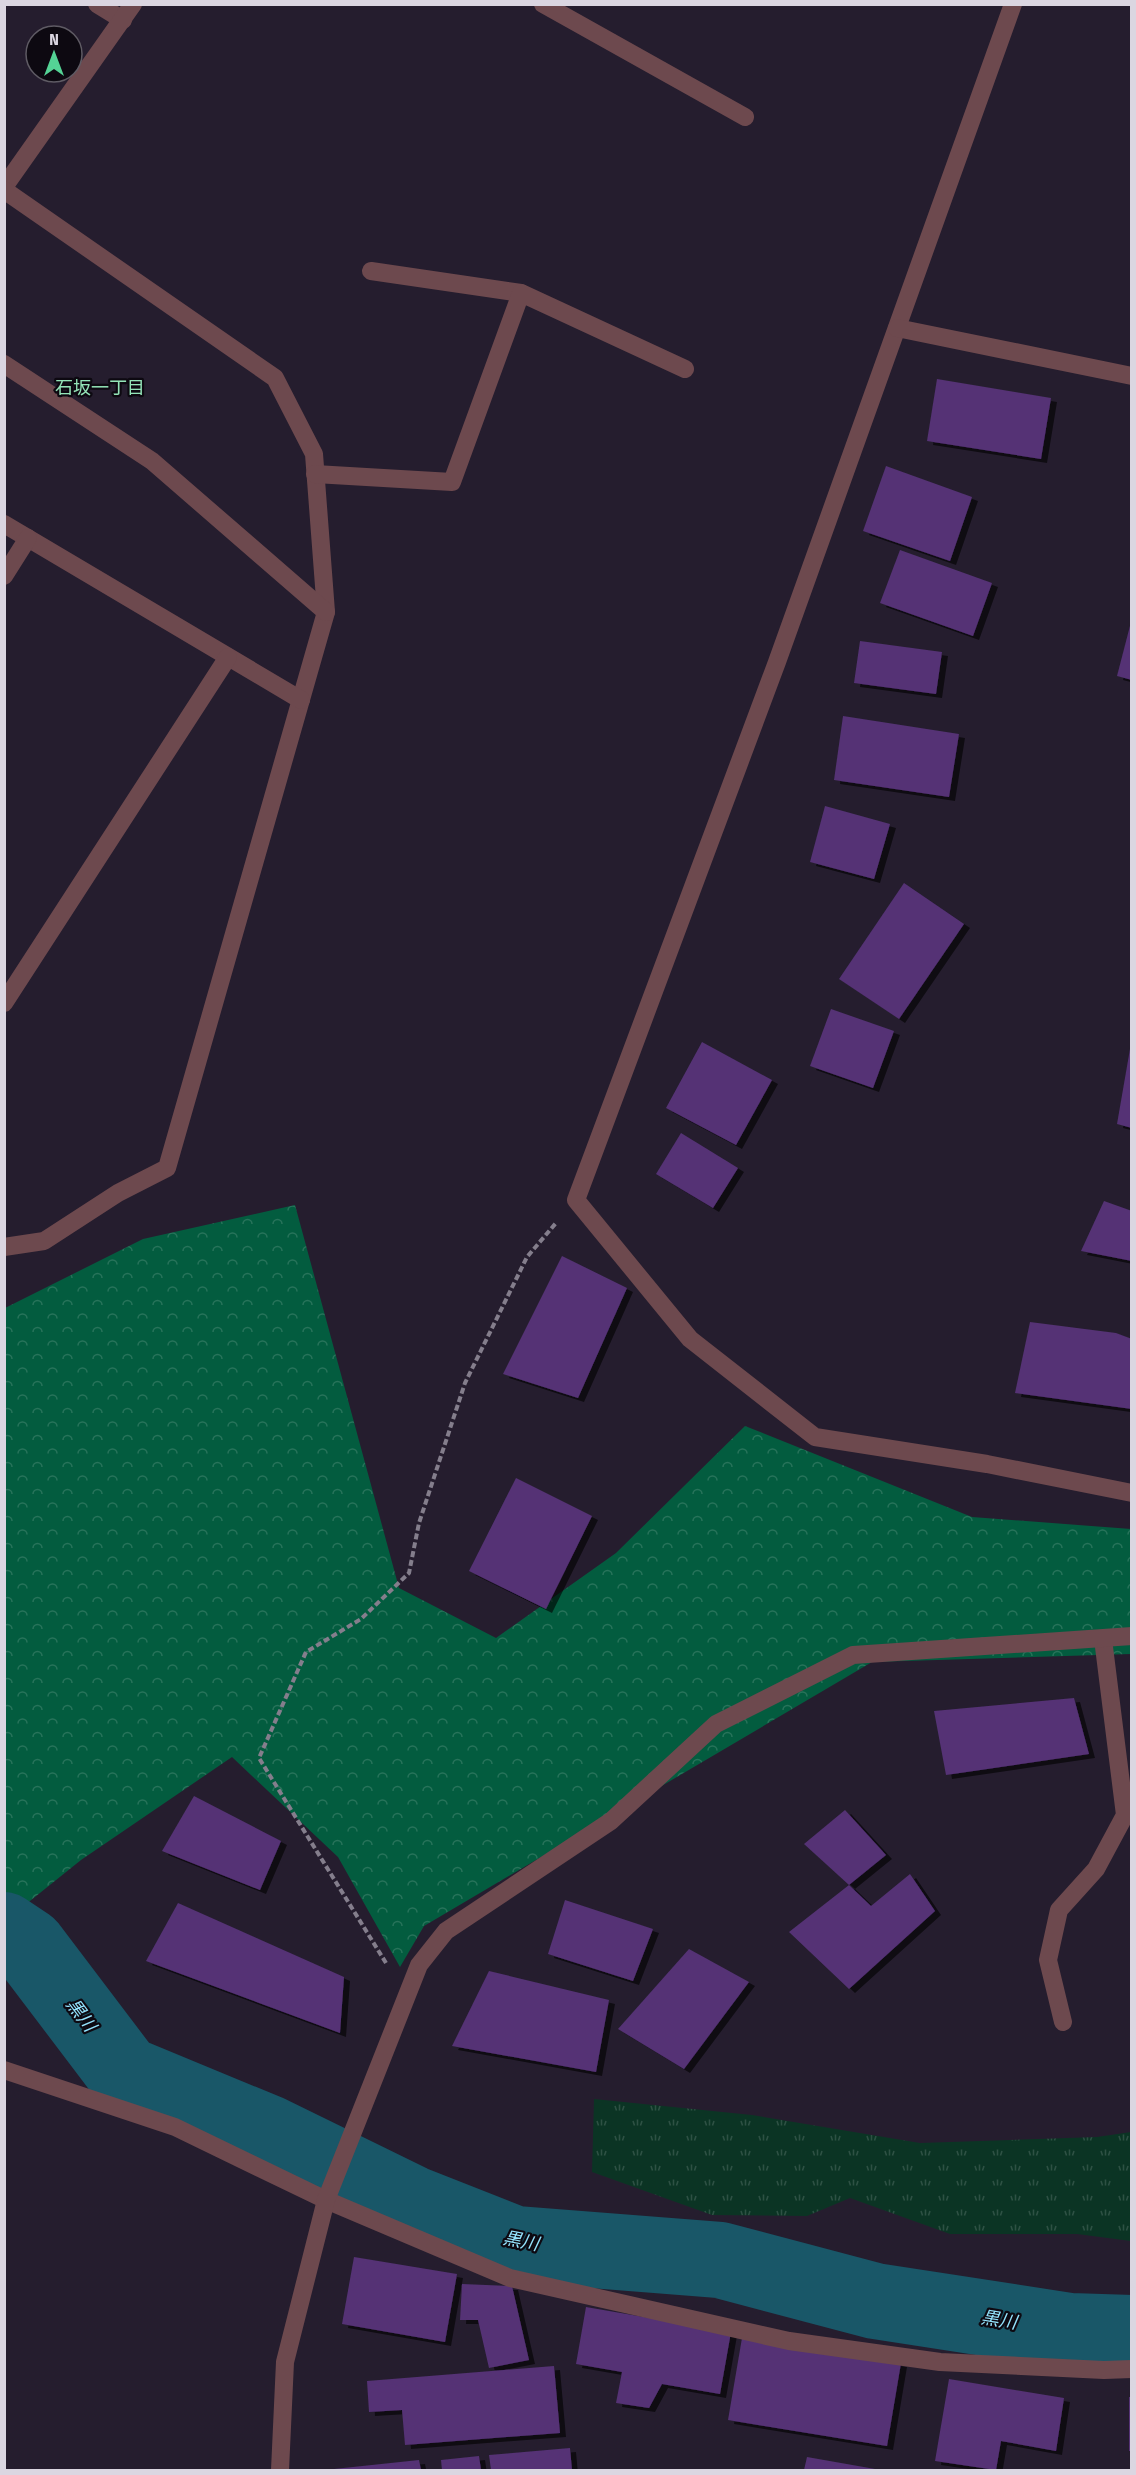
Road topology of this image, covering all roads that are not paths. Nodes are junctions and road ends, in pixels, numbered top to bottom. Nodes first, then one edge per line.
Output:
1 (97, 4) edge
2 (133, 4) edge
3 (543, 4) edge
4 (1013, 4) edge
5 (123, 20) junction
6 (745, 117) dead end
7 (4, 188) edge
8 (371, 271) dead end
9 (520, 292) junction
10 (897, 328) junction
11 (4, 364) edge
12 (685, 369) dead end
13 (1131, 376) edge
14 (315, 474) junction
15 (4, 524) edge
16 (28, 538) junction
17 (4, 576) edge
18 (326, 612) junction
19 (228, 657) junction
20 (301, 700) junction
21 (4, 1003) edge
22 (4, 1247) edge
23 (1131, 1493) edge
24 (1131, 1636) edge
25 (1103, 1639) junction
26 (1063, 2022) dead end
27 (4, 2070) edge
28 (326, 2200) junction
29 (1131, 2369) edge
30 (280, 2470) edge

1 - 5 street
2 - 5 street
3 - 6 street
4 - 10 street
5 - 7 street
7 - 14 street
8 - 9 street
9 - 12 street
9 - 14 street
10 - 13 street
10 - 23 street
11 - 18 street
14 - 18 street
15 - 16 street
16 - 17 street
16 - 19 street
18 - 20 street
19 - 20 street
19 - 21 street
20 - 22 street
24 - 25 street
25 - 26 street
25 - 28 street
27 - 28 street
28 - 29 street
28 - 30 street

